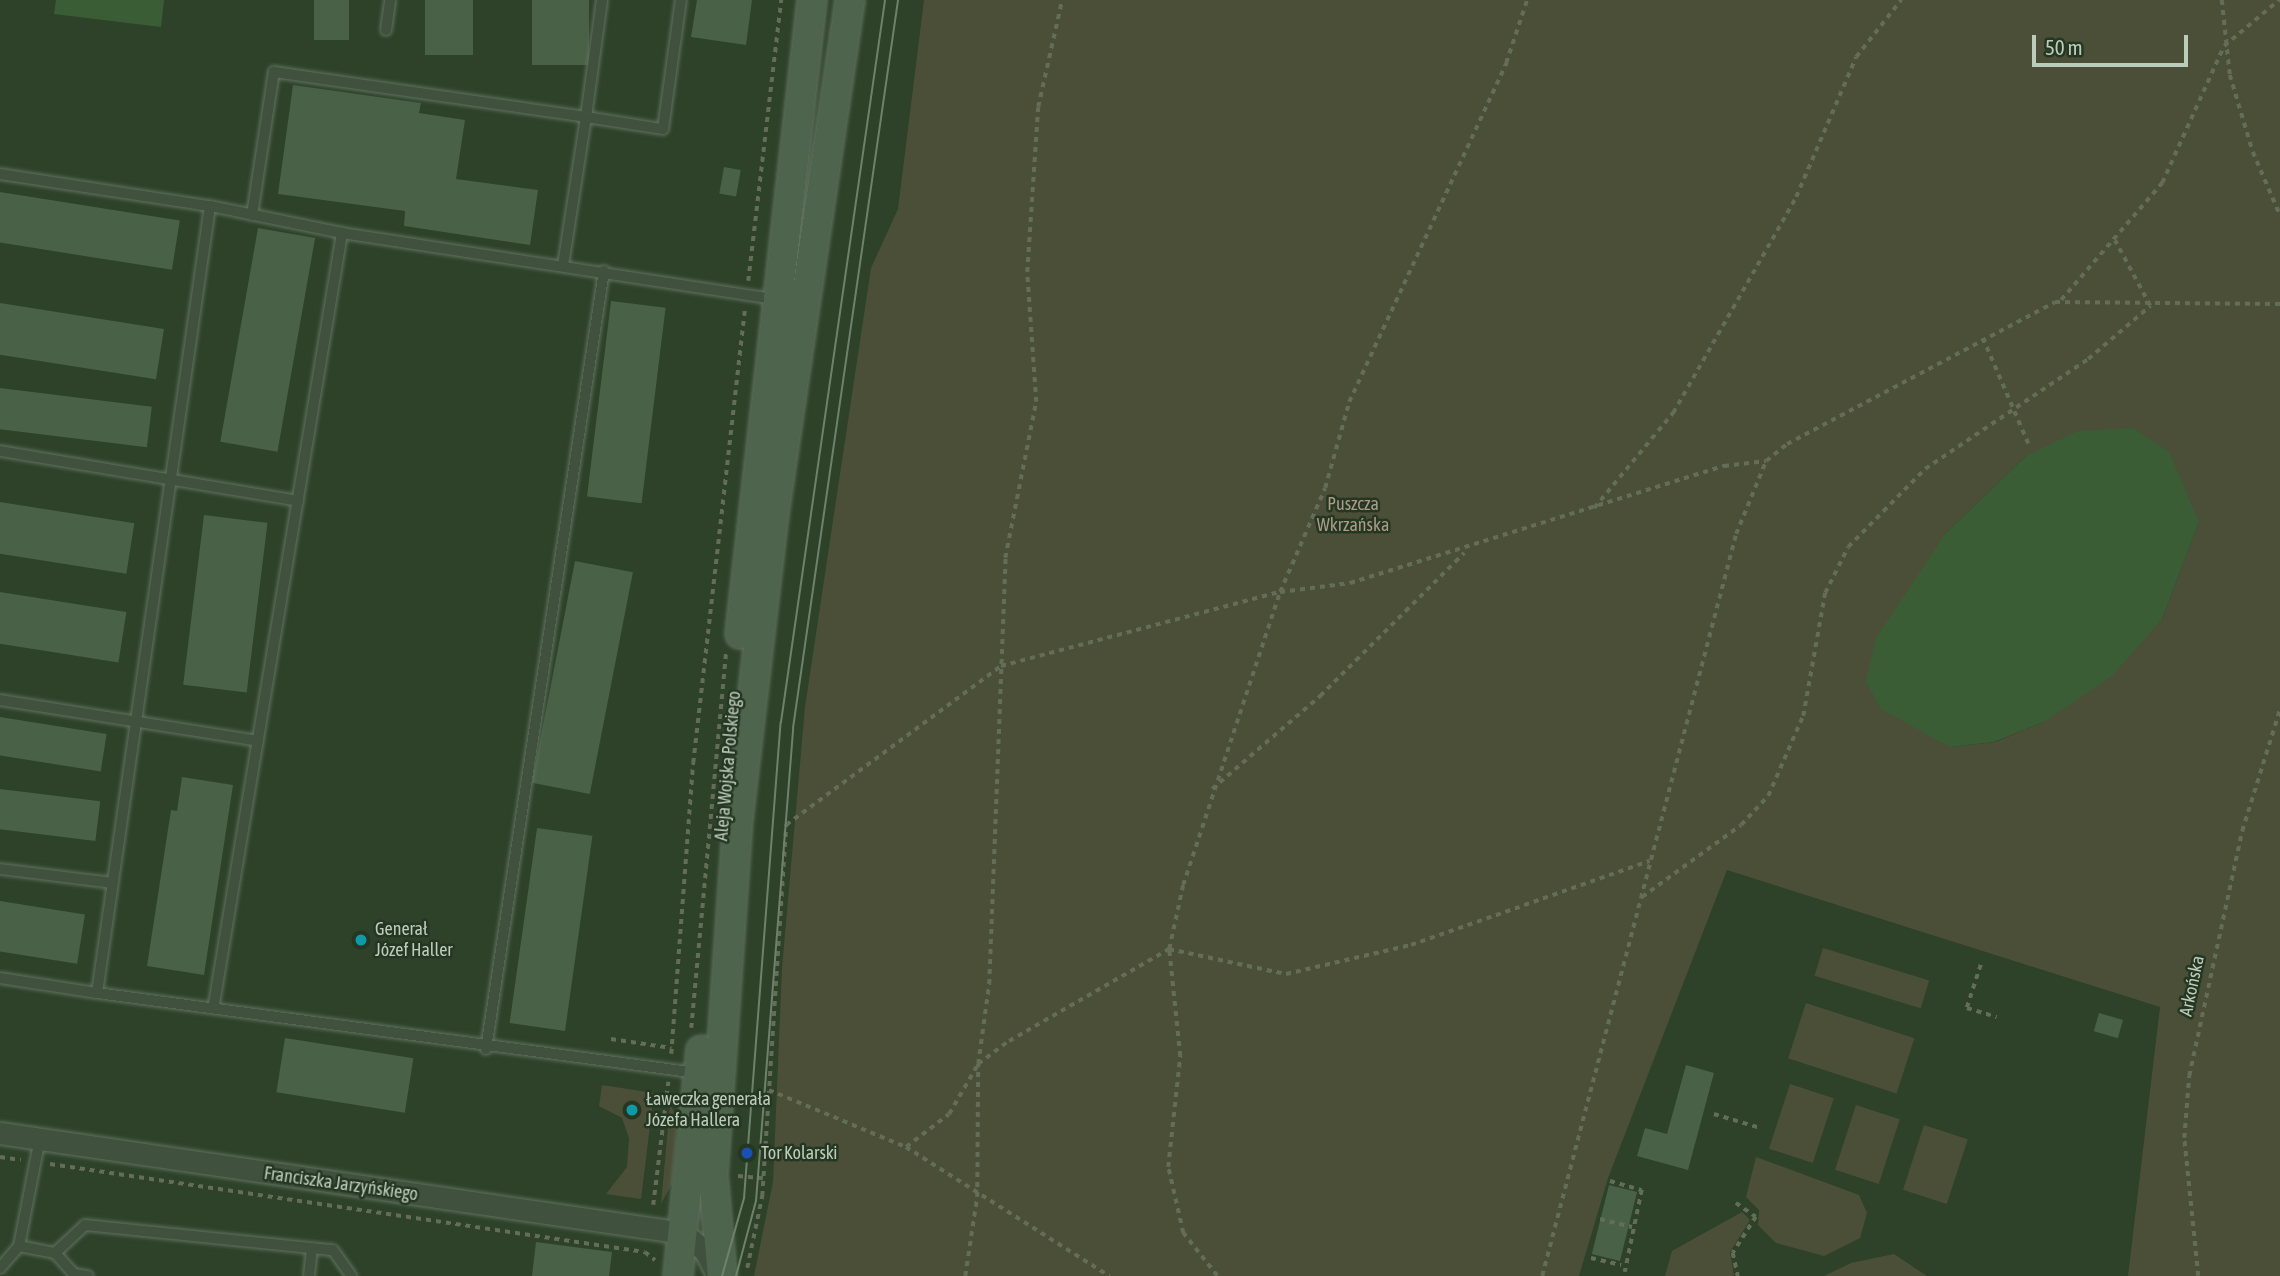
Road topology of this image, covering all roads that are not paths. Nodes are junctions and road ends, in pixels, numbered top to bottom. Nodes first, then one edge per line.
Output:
1 (390, 0) edge
2 (602, 0) edge
3 (681, 0) edge
4 (811, 0) edge
5 (850, 0) edge
6 (386, 30) dead end
7 (586, 117) junction
8 (791, 149) junction
9 (828, 154) junction
10 (0, 174) edge
11 (210, 206) junction
12 (252, 215) junction
13 (342, 233) junction
14 (563, 265) junction
15 (604, 271) junction
16 (774, 299) junction
17 (806, 304) junction
18 (0, 451) edge
19 (171, 479) junction
20 (298, 501) junction
21 (0, 700) edge
22 (135, 722) junction
23 (258, 741) junction
24 (0, 869) edge
25 (112, 883) junction
26 (0, 978) edge
27 (97, 993) junction
28 (214, 1004) junction
29 (486, 1049) junction
30 (708, 1074) junction
31 (0, 1133) edge
32 (40, 1138) junction
33 (713, 1186) junction
34 (682, 1233) junction
35 (19, 1246) junction
36 (312, 1248) junction
37 (55, 1252) junction
38 (0, 1268) edge
39 (667, 1269) edge
40 (88, 1276) edge
41 (309, 1276) edge
42 (351, 1276) edge
43 (720, 1276) edge

1 - 6 lane
2 - 7 lane
3 - 7 lane
4 - 8 main road, Aleja Wojska Polskiego
5 - 9 main road, Aleja Wojska Polskiego
7 - 12 lane
7 - 14 lane
8 - 9 street
8 - 16 main road, Aleja Wojska Polskiego
9 - 17 main road, Aleja Wojska Polskiego
10 - 11 lane
11 - 12 lane
11 - 19 lane
12 - 13 lane
13 - 14 lane
13 - 20 lane
14 - 15 lane
15 - 16 lane
15 - 29 lane
16 - 17 street
16 - 30 main road, Aleja Wojska Polskiego
17 - 30 main road, Aleja Wojska Polskiego
18 - 19 lane
19 - 20 lane
19 - 22 lane
20 - 23 lane
21 - 22 lane
22 - 23 lane
22 - 25 lane
23 - 28 lane
24 - 25 lane
25 - 27 lane
26 - 27 lane
27 - 28 lane
28 - 29 lane
29 - 30 lane
30 - 33 main road, Aleja Wojska Polskiego
30 - 34 main road, Aleja Wojska Polskiego
31 - 32 street, Franciszka Jarzyńskiego
32 - 34 street, Franciszka Jarzyńskiego
32 - 35 lane
33 - 34 street, Aleja Wojska Polskiego
33 - 43 main road, Aleja Wojska Polskiego
34 - 39 main road, Aleja Wojska Polskiego
34 - 43 street, Aleja Wojska Polskiego
35 - 37 lane
35 - 38 lane
36 - 37 lane
36 - 41 lane
36 - 42 lane
37 - 40 lane

